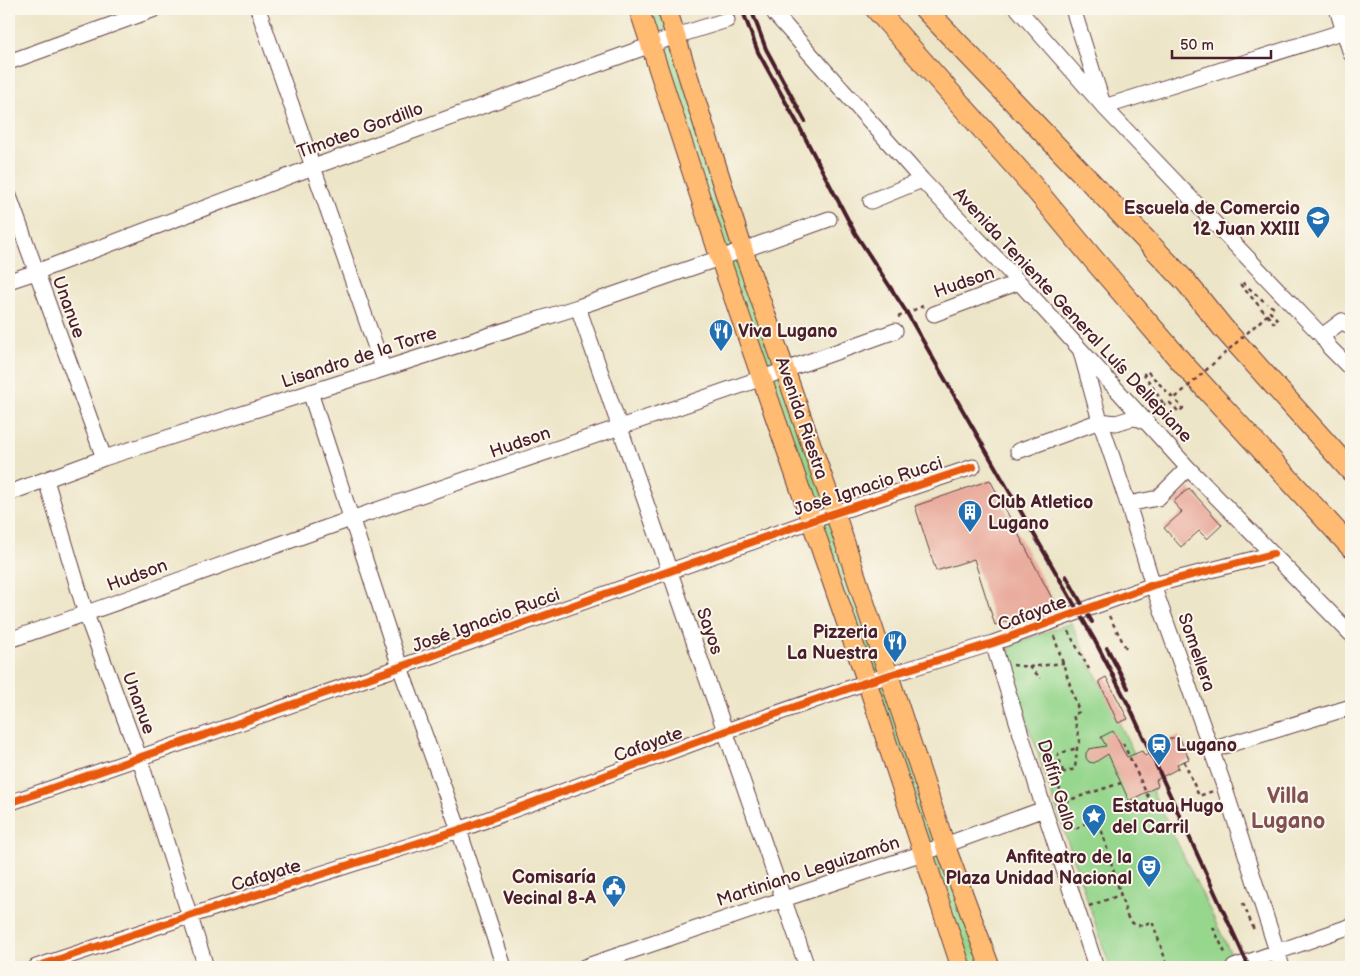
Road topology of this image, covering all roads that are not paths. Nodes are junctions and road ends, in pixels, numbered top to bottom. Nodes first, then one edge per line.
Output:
1 (155, 9) edge
2 (258, 9) edge
3 (639, 9) edge
4 (667, 9) edge
5 (876, 9) edge
6 (925, 9) edge
7 (1018, 9) edge
8 (1073, 9) edge
9 (1337, 9) edge
10 (775, 14) dead end
11 (727, 20) dead end
12 (1348, 30) edge
13 (676, 36) junction
14 (651, 45) junction
15 (1351, 54) edge
16 (9, 62) edge
17 (1104, 107) junction
18 (313, 167) junction
19 (922, 180) junction
20 (9, 196) edge
21 (871, 201) dead end
22 (829, 218) dead end
23 (743, 250) junction
24 (720, 258) junction
25 (36, 272) junction
26 (9, 281) edge
27 (1018, 282) junction
28 (578, 307) junction
29 (934, 314) road end
30 (1351, 327) edge
31 (895, 331) road end
32 (1322, 336) junction
33 (1080, 349) junction
34 (1350, 365) edge
35 (383, 368) junction
36 (786, 371) junction
37 (762, 378) junction
38 (310, 392) junction
39 (1100, 421) junction
40 (1148, 423) junction
41 (620, 428) junction
42 (1018, 451) dead end
43 (104, 458) junction
44 (973, 468) dead end
45 (1188, 468) junction
46 (1351, 471) edge
47 (46, 480) junction
48 (9, 493) edge
49 (1128, 504) junction
50 (834, 513) junction
51 (351, 519) junction
52 (811, 521) junction
53 (1351, 547) edge
54 (1273, 554) junction
55 (669, 570) junction
56 (1153, 585) junction
57 (86, 614) junction
58 (1351, 634) edge
59 (9, 640) edge
60 (993, 643) junction
61 (400, 666) junction
62 (889, 675) junction
63 (867, 682) junction
64 (1351, 707) edge
65 (726, 731) junction
66 (1211, 750) junction
67 (139, 757) junction
68 (9, 803) edge
69 (1044, 808) junction
70 (459, 830) junction
71 (945, 845) junction
72 (923, 853) junction
73 (784, 899) junction
74 (189, 916) junction
75 (1351, 926) edge
76 (1276, 953) junction
77 (1231, 963) edge
78 (36, 967) edge
79 (206, 967) edge
80 (504, 967) edge
81 (584, 967) edge
82 (808, 967) edge
83 (961, 967) edge
84 (990, 967) edge
85 (1096, 967) edge
86 (1282, 967) edge

1 - 16 street
2 - 18 street
3 - 14 main road, Avenida Riestra
4 - 13 main road, Avenida Riestra
5 - 53 highway
6 - 46 highway
7 - 17 street
8 - 17 street
9 - 12 street
10 - 19 street, Avenida Teniente General Luís Dellepiane
11 - 13 street, Timoteo Gordillo
12 - 15 street
12 - 17 street
13 - 14 street, Timoteo Gordillo
13 - 23 main road, Avenida Riestra
14 - 18 street, Timoteo Gordillo
14 - 24 main road, Avenida Riestra
17 - 32 street
18 - 25 street, Timoteo Gordillo
18 - 35 street
19 - 21 street
19 - 27 street, Avenida Teniente General Luís Dellepiane
20 - 25 street, Unanue
22 - 23 street
23 - 24 street, Lisandro de la Torre
23 - 36 main road, Avenida Riestra
24 - 28 street, Lisandro de la Torre
24 - 37 main road, Avenida Riestra
25 - 26 street, Timoteo Gordillo
25 - 43 street, Unanue
27 - 29 street, Hudson
27 - 33 street, Avenida Teniente General Luís Dellepiane
28 - 35 street, Lisandro de la Torre
28 - 41 street, Sayos
30 - 32 street
31 - 36 street, Hudson
32 - 34 street
33 - 39 street, Somellera
33 - 40 street, Avenida Teniente General Luís Dellepiane
35 - 38 street, Lisandro de la Torre
36 - 37 street, Hudson
36 - 50 main road, Avenida Riestra
37 - 41 street, Hudson
37 - 52 main road, Avenida Riestra
38 - 43 street, Lisandro de la Torre
38 - 51 street
39 - 40 street
39 - 42 street
39 - 49 street, Somellera
40 - 45 street, Avenida Teniente General Luís Dellepiane
41 - 51 street, Hudson
41 - 55 street, Sayos
43 - 47 street, Lisandro de la Torre
44 - 50 street, José Ignacio Rucci
45 - 49 street
45 - 54 street, Avenida Teniente General Luís Dellepiane
47 - 48 street, Lisandro de la Torre
47 - 57 street, Unanue
49 - 56 street, Somellera
50 - 52 street, José Ignacio Rucci
50 - 62 main road, Avenida Riestra
51 - 57 street, Hudson
51 - 61 street
52 - 55 street, José Ignacio Rucci
52 - 63 main road, Avenida Riestra
54 - 56 street, Cafayate
54 - 58 street, Avenida Teniente General Luís Dellepiane
55 - 61 street, José Ignacio Rucci
55 - 65 street, Sayos
56 - 60 street, Cafayate
56 - 66 street, Somellera
57 - 59 street, Hudson
57 - 67 street, Unanue
60 - 62 street, Cafayate
60 - 69 street, Delfín Gallo
61 - 67 street, José Ignacio Rucci
61 - 70 street
62 - 63 street, Cafayate
62 - 71 main road, Avenida Riestra
63 - 65 street, Cafayate
63 - 72 main road, Avenida Riestra
64 - 66 street
65 - 70 street, Cafayate
65 - 73 street, Sayos
66 - 76 street, Somellera
67 - 68 street, José Ignacio Rucci
67 - 74 street, Unanue
69 - 71 street, Martiniano Leguizamón
69 - 85 street, Delfín Gallo
70 - 74 street, Cafayate
70 - 80 street
71 - 72 street, Martiniano Leguizamón
71 - 84 main road, Avenida Riestra
72 - 73 street, Martiniano Leguizamón
72 - 83 main road, Avenida Riestra
73 - 81 street, Martiniano Leguizamón
73 - 82 street, Sayos
74 - 78 street, Cafayate
74 - 79 street, Unanue
75 - 76 street
76 - 77 street
76 - 86 street, Somellera

